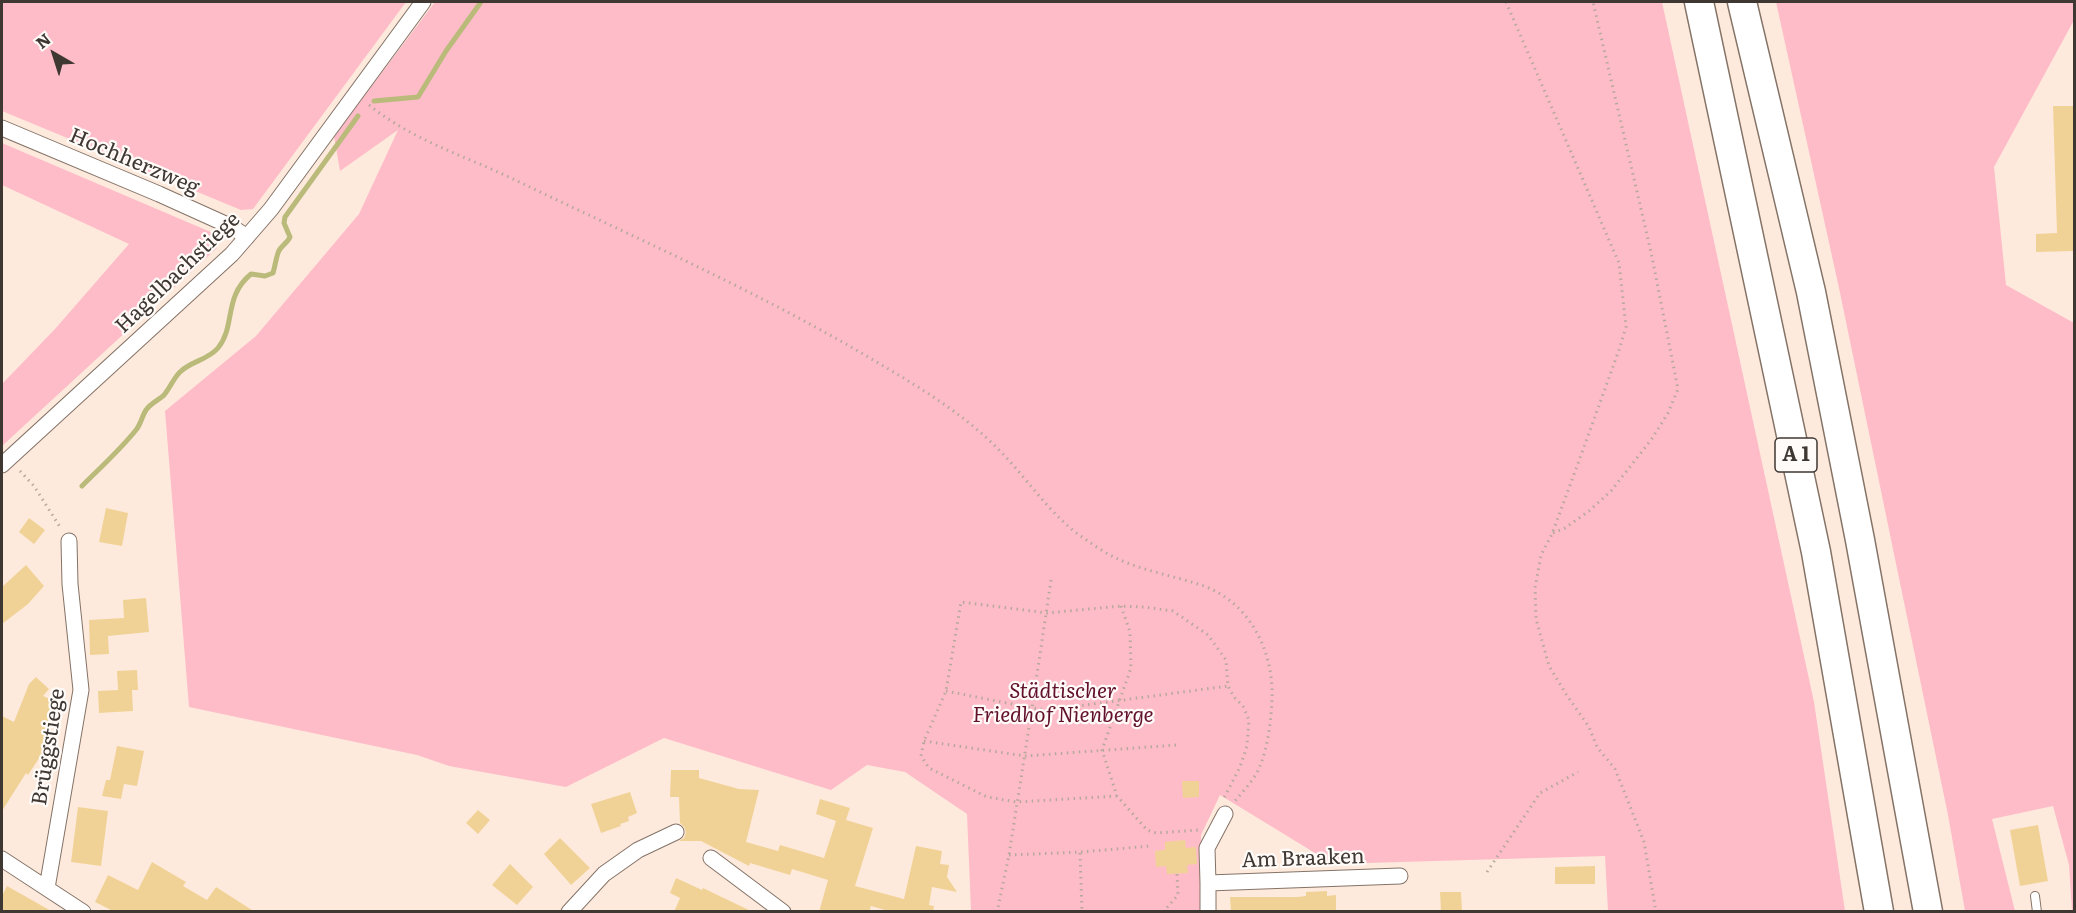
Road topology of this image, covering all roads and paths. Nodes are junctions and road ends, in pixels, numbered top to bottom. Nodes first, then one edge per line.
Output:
1 (423, 2) edge
2 (1506, 2) edge
3 (1593, 2) edge
4 (1699, 2) edge
5 (1742, 2) edge
6 (368, 104) dead end
7 (2, 129) edge
8 (247, 237) junction
9 (5, 462) edge
10 (1552, 534) junction
11 (69, 541) joint
12 (1051, 580) dead end
13 (1122, 606) junction
14 (1047, 613) junction
15 (1228, 686) junction
16 (946, 691) junction
17 (1119, 700) junction
18 (1032, 708) junction
19 (924, 741) junction
20 (1177, 745) dead end
21 (1102, 750) junction
22 (1025, 756) junction
23 (1578, 772) dead end
24 (1117, 796) junction
25 (1017, 802) junction
26 (1225, 814) joint
27 (1217, 829) junction
28 (676, 832) dead end
29 (1151, 846) dead end
30 (1080, 852) junction
31 (1009, 855) junction
32 (711, 858) dead end
33 (2, 859) edge
34 (1487, 872) dead end
35 (1177, 874) dead end
36 (1400, 876) dead end
37 (1208, 883) junction
38 (47, 888) junction
39 (2035, 896) dead end
40 (83, 912) edge
41 (569, 912) edge
42 (783, 912) edge
43 (997, 912) edge
44 (1082, 912) edge
45 (1163, 912) edge
46 (1208, 912) edge
47 (1656, 912) edge
48 (1879, 912) edge
49 (1928, 912) edge
50 (2037, 912) edge

1 - 8 street, Hagelbachstiege
2 - 10 path
3 - 10 path
4 - 48 highway, A 1
5 - 49 highway, A 1
6 - 26 path
7 - 8 street, Hochherzweg
8 - 9 street, Hagelbachstiege
9 - 11 path
10 - 47 path
11 - 38 street, Brüggstiege
12 - 14 path
13 - 14 path
13 - 15 path
13 - 17 path
14 - 16 path
14 - 18 path
15 - 17 path
15 - 27 path
16 - 18 path
16 - 19 path
17 - 18 path
17 - 21 path
18 - 22 path
19 - 22 path
19 - 25 path
20 - 21 path
21 - 22 path
21 - 24 path
22 - 25 path
23 - 34 path
24 - 25 path
24 - 27 path
25 - 31 path
26 - 27 street, Am Braaken
27 - 37 street, Am Braaken
28 - 41 street
29 - 30 path
30 - 31 path
30 - 44 path
31 - 43 path
32 - 42 street
33 - 38 street
35 - 45 path
36 - 37 street, Am Braaken
37 - 46 street, Am Braaken
38 - 40 street
39 - 50 lane

